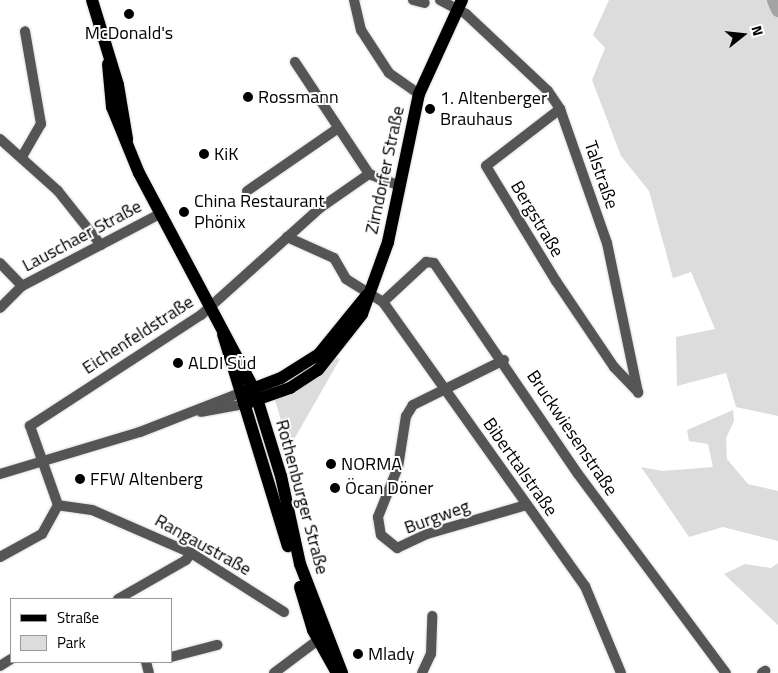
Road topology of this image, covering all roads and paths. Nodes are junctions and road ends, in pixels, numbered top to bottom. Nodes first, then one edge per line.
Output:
1 (92, 0) edge
2 (354, 0) edge
3 (413, 0) edge
4 (440, 0) edge
5 (425, 3) dead end
6 (460, 4) edge
7 (25, 31) dead end
8 (295, 62) dead end
9 (419, 94) junction
10 (560, 109) junction
11 (337, 129) junction
12 (0, 139) edge
13 (23, 155) junction
14 (369, 174) junction
15 (398, 185) junction
16 (247, 191) dead end
17 (158, 215) junction
18 (287, 238) junction
19 (102, 245) junction
20 (0, 263) edge
21 (22, 286) junction
22 (369, 293) junction
23 (383, 302) junction
24 (210, 307) junction
25 (0, 308) edge
26 (223, 334) junction
27 (631, 355) junction
28 (504, 360) junction
29 (614, 367) junction
30 (447, 391) junction
31 (638, 393) joint
32 (255, 395) junction
33 (242, 399) junction
34 (45, 463) junction
35 (0, 474) edge
36 (58, 505) junction
37 (526, 505) junction
38 (191, 552) junction
39 (0, 557) edge
40 (130, 596) edge
41 (284, 612) dead end
42 (432, 616) dead end
43 (318, 640) junction
44 (217, 645) dead end
45 (172, 657) edge
46 (274, 673) edge
47 (337, 673) edge
48 (342, 673) edge
49 (422, 673) edge
50 (622, 673) edge
51 (726, 673) edge

1 - 17 main road, Rothenburger Straße
2 - 9 street
3 - 5 street
4 - 6 street
6 - 9 main road, Zirndorfer Straße
6 - 10 street, Talstraße
7 - 13 street
8 - 11 street
9 - 15 main road, Zirndorfer Straße
10 - 27 street, Talstraße
10 - 29 street, Bergstraße
11 - 14 street
11 - 16 street
12 - 13 street
13 - 19 street
14 - 15 street
14 - 18 street, Eichenfeldstraße
15 - 22 main road, Zirndorfer Straße
17 - 19 street, Lauschaer Straße
17 - 24 main road, Rothenburger Straße
18 - 22 street
18 - 24 street, Eichenfeldstraße
19 - 21 street, Lauschaer Straße
20 - 21 street
21 - 25 street, Lauschaer Straße
22 - 23 street, Biberttalstraße
22 - 32 main road, Zirndorfer Straße
23 - 28 street, Bruckwiesenstraße
23 - 30 street, Biberttalstraße
24 - 26 main road, Rothenburger Straße
24 - 34 street, Eichenfeldstraße
26 - 32 main road, Rothenburger Straße
26 - 33 main road, Rothenburger Straße
27 - 29 street
27 - 31 street, Talstraße
28 - 30 street
28 - 51 street, Bruckwiesenstraße
29 - 31 street, Bergstraße
30 - 37 street, Biberttalstraße
30 - 37 street, Burgweg
32 - 33 main road, Zirndorfer Straße
32 - 48 main road, Rothenburger Straße
33 - 34 street
33 - 43 main road, Rothenburger Straße
34 - 35 street
34 - 36 street
36 - 38 street, Rangaustraße
36 - 39 street
37 - 50 street, Biberttalstraße
38 - 40 street
38 - 41 street, Rangaustraße
42 - 49 street
43 - 46 street
43 - 47 main road, Rothenburger Straße
44 - 45 street

